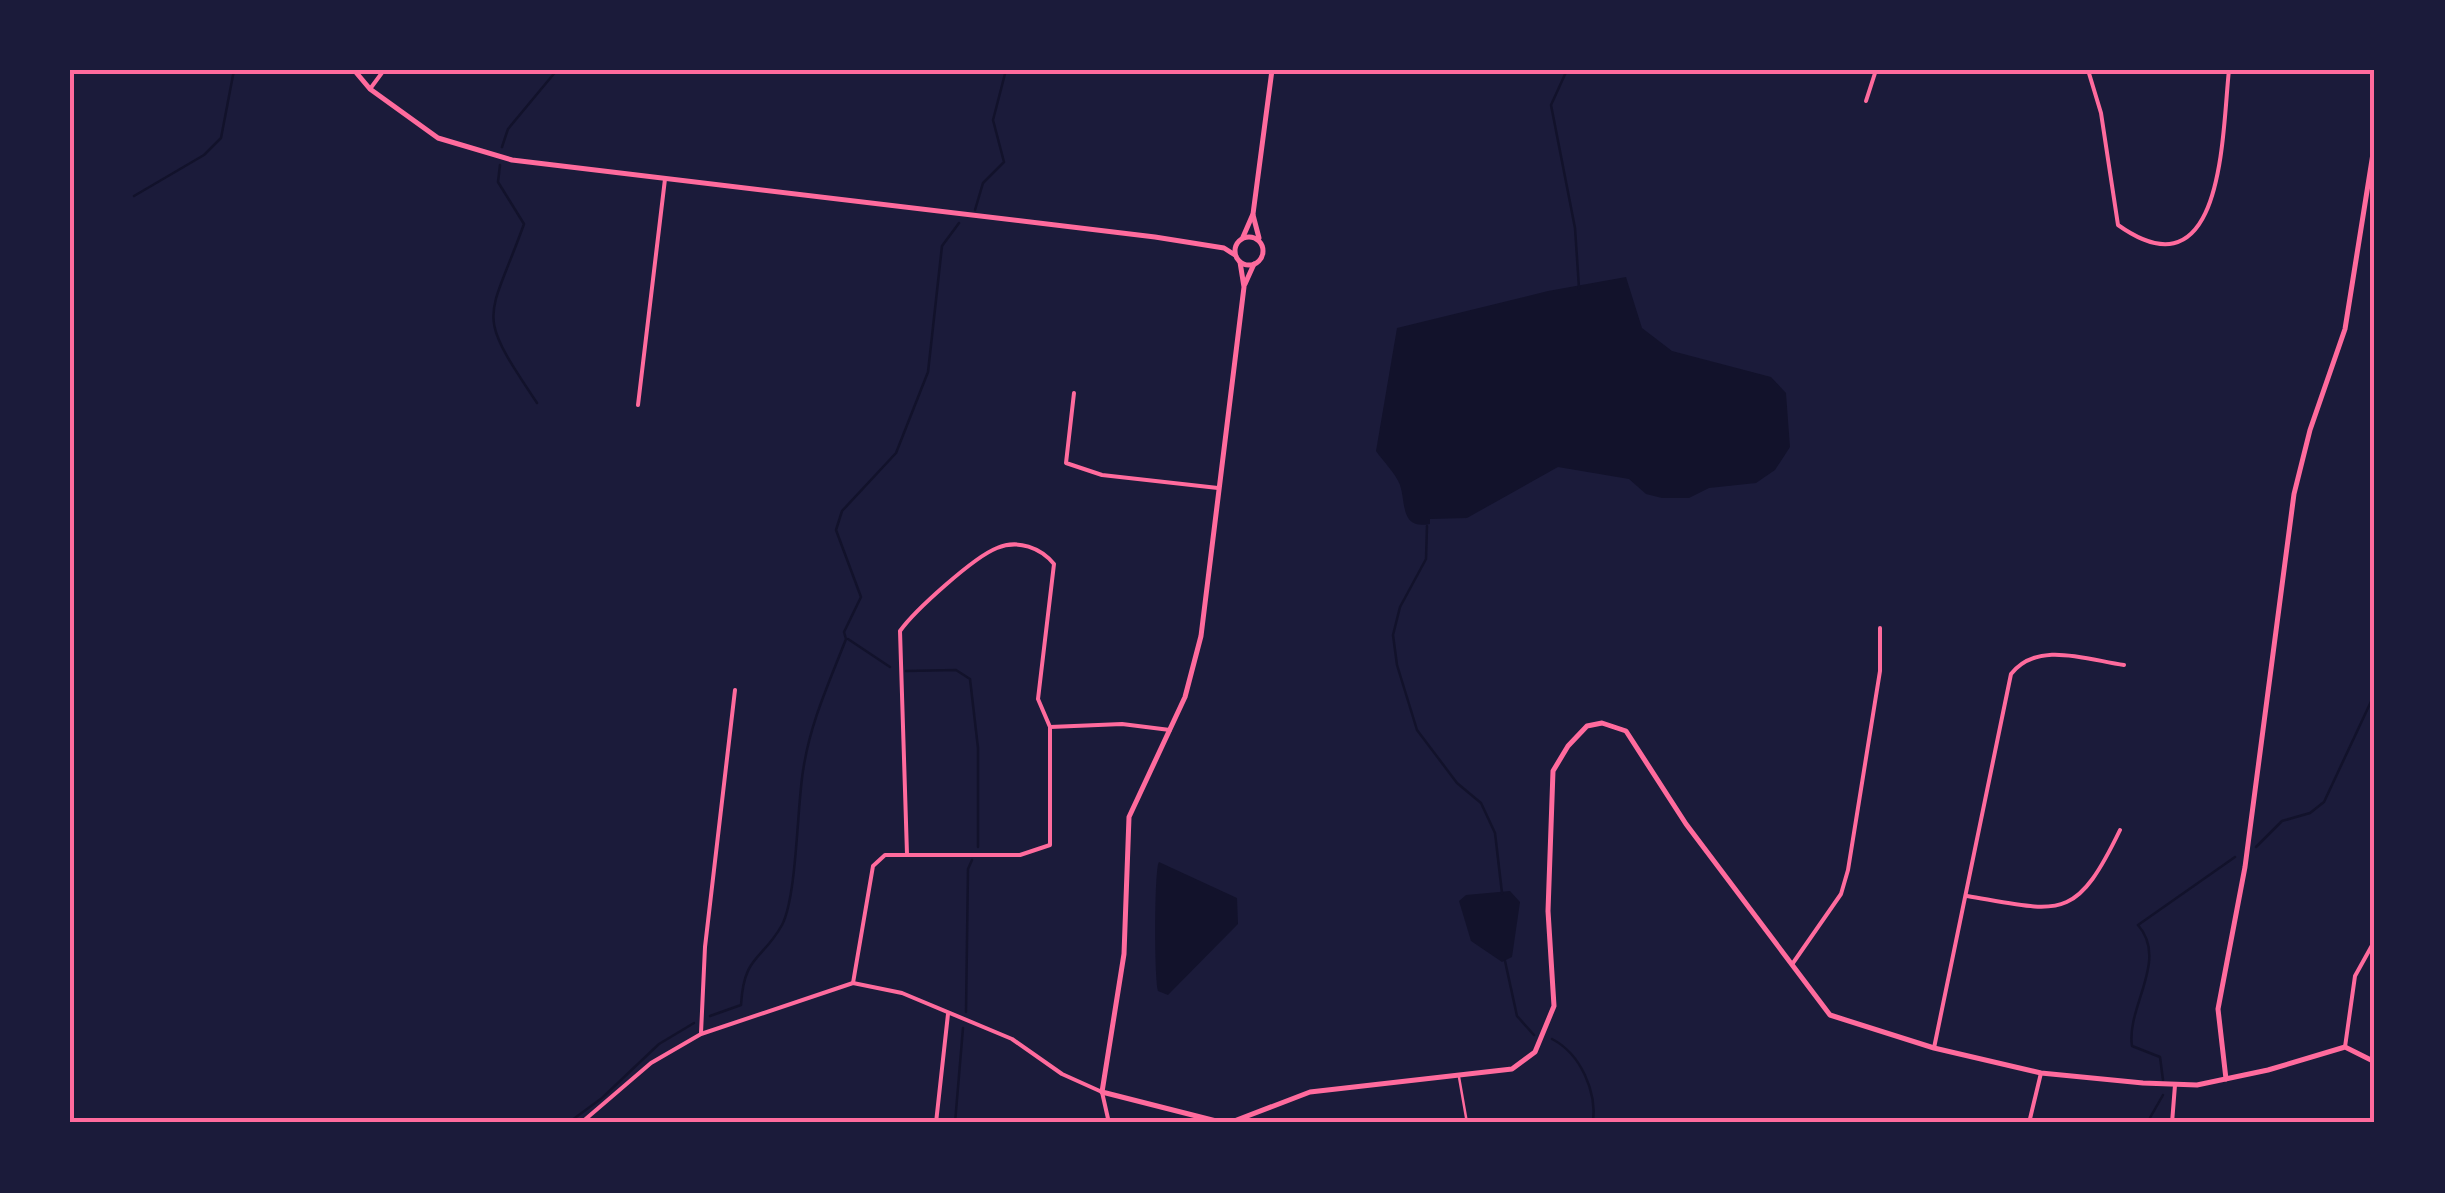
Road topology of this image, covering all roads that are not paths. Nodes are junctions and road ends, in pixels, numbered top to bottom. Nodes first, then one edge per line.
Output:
1 (354, 70) edge
2 (384, 70) edge
3 (1272, 70) edge
4 (1876, 70) edge
5 (2088, 70) edge
6 (2229, 70) edge
7 (370, 89) junction
8 (1866, 101) dead end
9 (2375, 142) edge
10 (665, 179) junction
11 (2372, 200) edge
12 (1252, 214) junction
13 (1243, 237) junction
14 (1260, 241) junction
15 (1236, 243) junction
16 (1224, 248) junction
17 (1235, 255) junction
18 (1240, 262) junction
19 (1254, 264) junction
20 (1244, 286) junction
21 (1074, 392) dead end
22 (638, 405) dead end
23 (1218, 488) junction
24 (1880, 628) dead end
25 (2124, 665) dead end
26 (736, 690) dead end
27 (1050, 726) junction
28 (1170, 730) junction
29 (2120, 830) dead end
30 (907, 854) junction
31 (1966, 896) junction
32 (2375, 940) edge
33 (1794, 963) junction
34 (853, 983) junction
35 (948, 1014) junction
36 (701, 1034) junction
37 (2345, 1046) junction
38 (1934, 1048) junction
39 (2375, 1062) edge
40 (2041, 1072) junction
41 (1459, 1075) junction
42 (2226, 1079) junction
43 (2175, 1086) junction
44 (1102, 1092) junction
45 (581, 1123) edge
46 (936, 1123) edge
47 (1109, 1123) edge
48 (1226, 1123) edge
49 (1466, 1123) edge
50 (2029, 1123) edge
51 (2172, 1123) edge

1 - 7 street
2 - 7 street
3 - 12 street
4 - 8 street
5 - 6 street
7 - 10 street
9 - 11 street
10 - 16 street
10 - 22 street
11 - 42 street
12 - 13 street
12 - 14 street
13 - 14 street
13 - 15 street
14 - 19 street
15 - 16 street
15 - 17 street
16 - 17 street
17 - 18 street
18 - 19 street
18 - 20 street
19 - 20 street
20 - 23 street
21 - 23 street
23 - 28 street
24 - 33 street
25 - 31 street
26 - 36 street
27 - 28 street
27 - 30 street
27 - 30 street
28 - 44 street
29 - 31 street
30 - 34 street
31 - 38 street
32 - 37 street
33 - 38 street
33 - 41 street
34 - 35 street
34 - 36 street
35 - 44 street
35 - 46 street
36 - 45 street
37 - 39 street
37 - 42 street
38 - 40 street
40 - 43 street
40 - 50 street
41 - 48 street
41 - 49 lane
42 - 43 street
43 - 51 street
44 - 47 street
44 - 48 street

